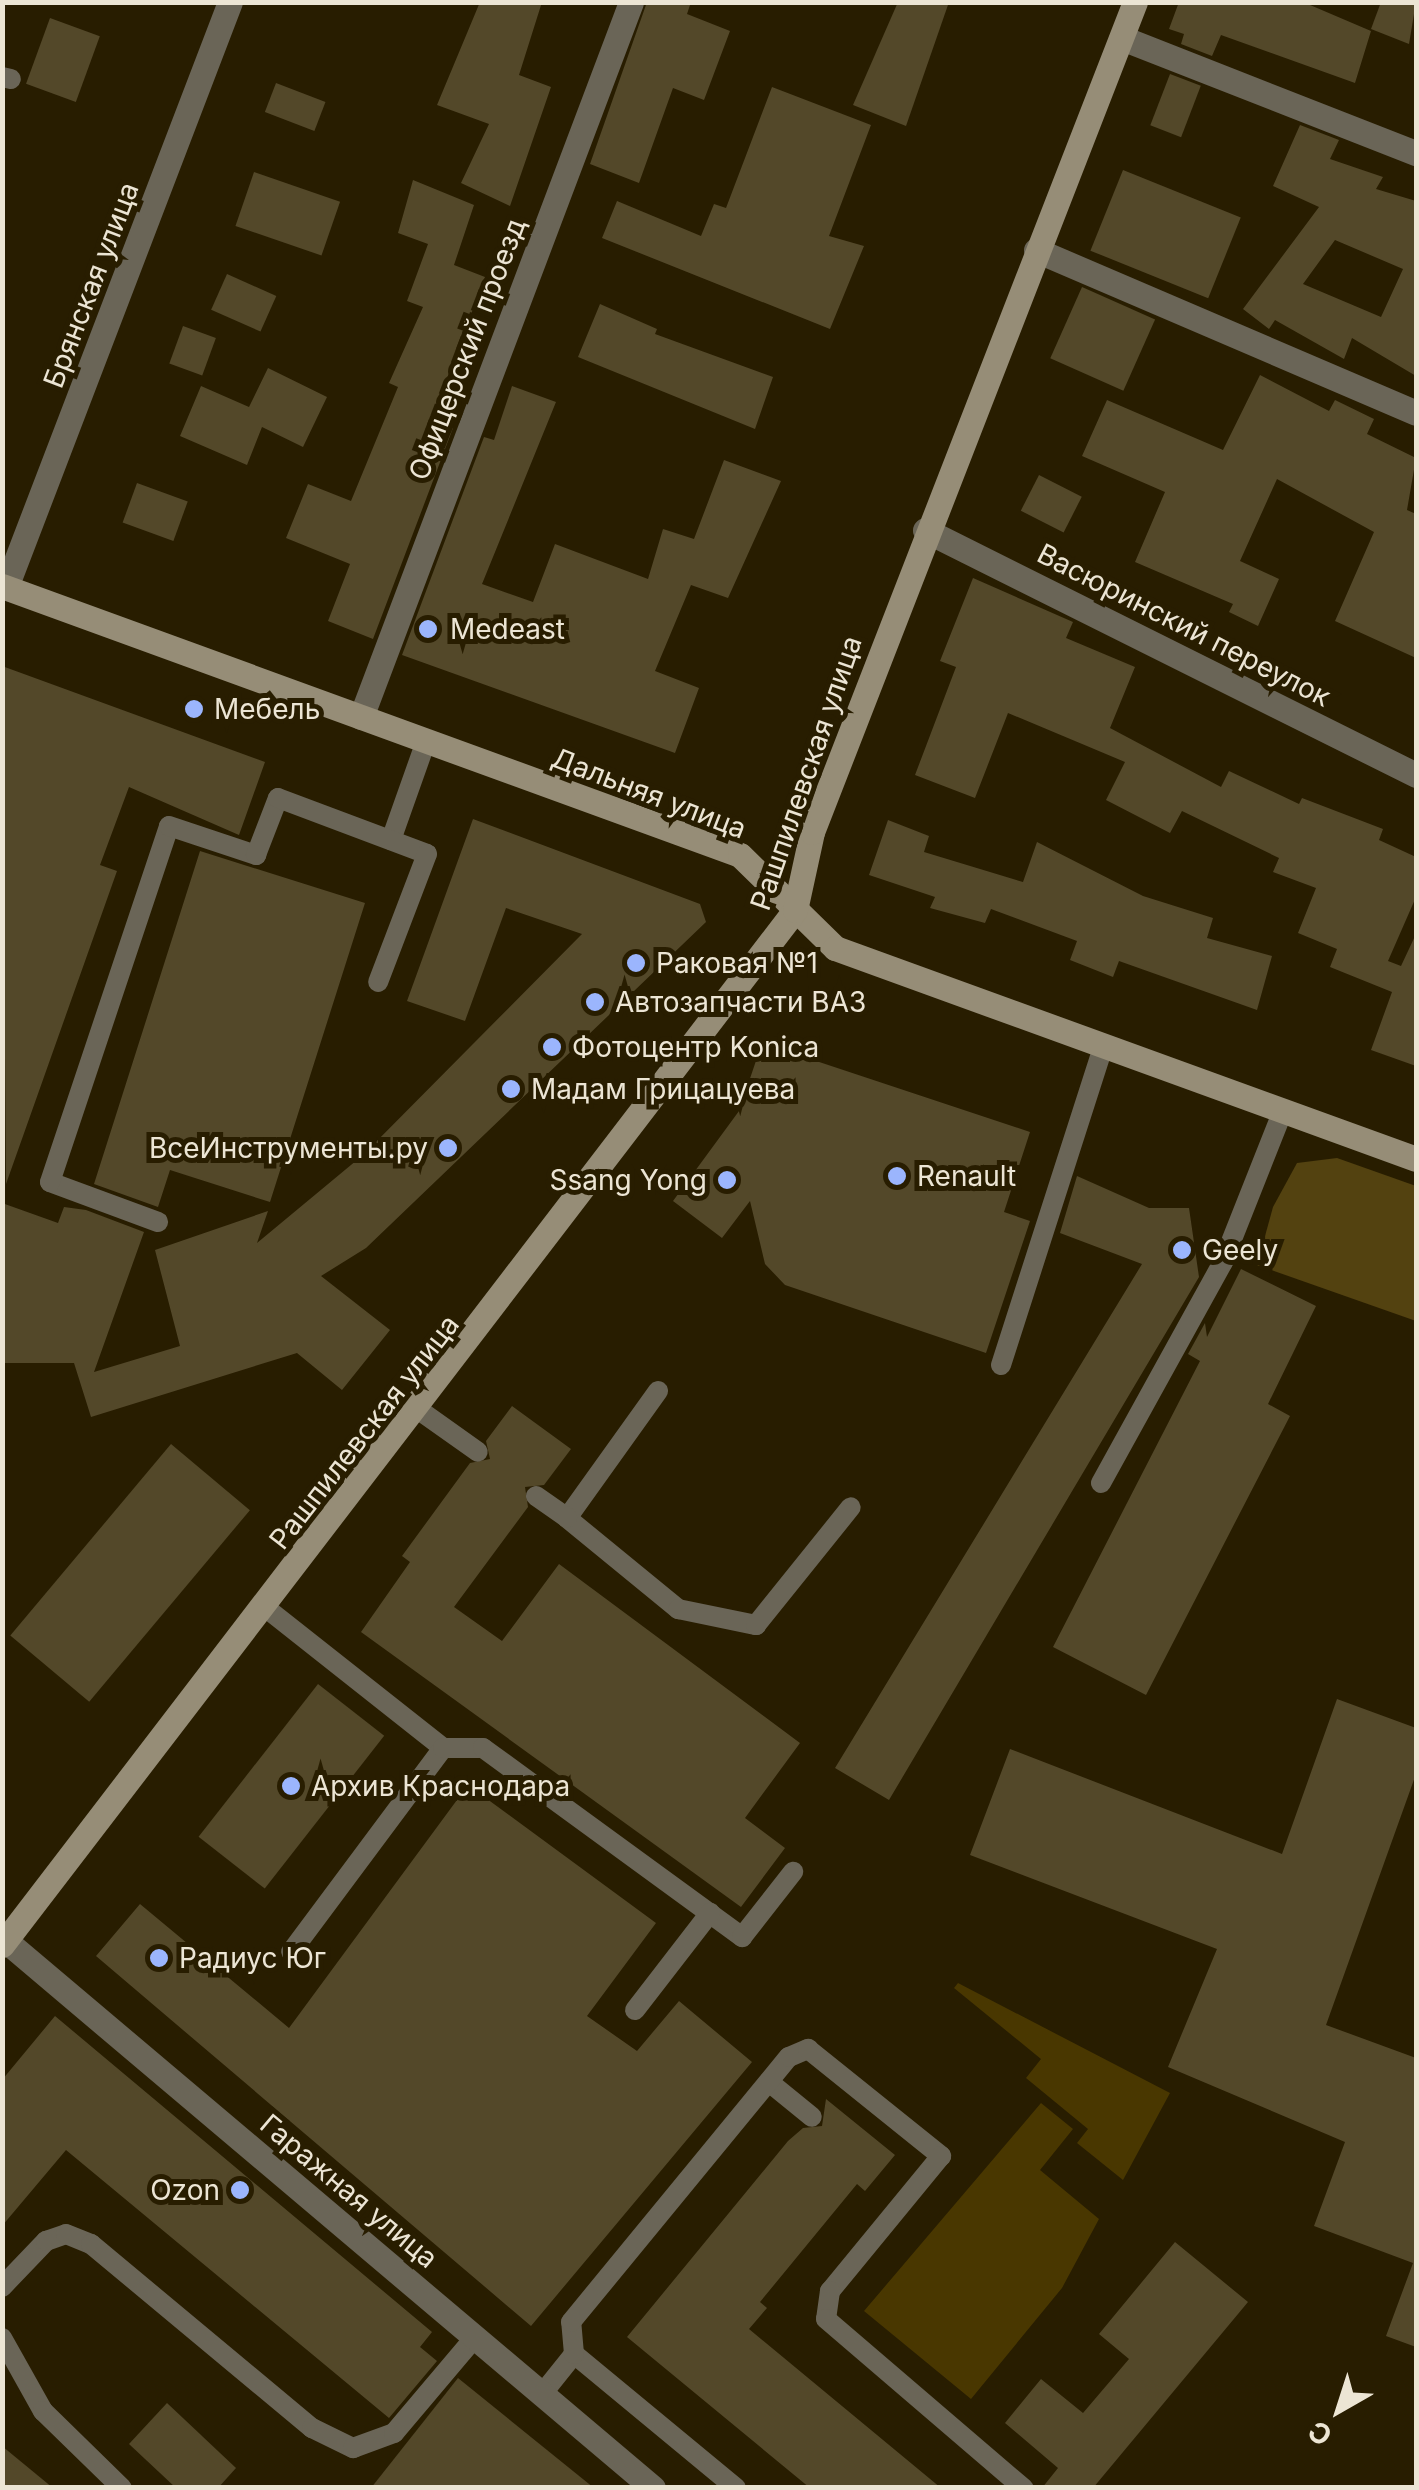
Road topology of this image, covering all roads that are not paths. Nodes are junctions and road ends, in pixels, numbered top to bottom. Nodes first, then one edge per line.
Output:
1 (230, 2) edge
2 (630, 2) edge
3 (1135, 2) edge
4 (1122, 38) junction
5 (1416, 154) edge
6 (1036, 250) junction
7 (1416, 413) edge
8 (925, 530) junction
9 (4, 587) edge
10 (361, 717) junction
11 (426, 741) junction
12 (1416, 774) edge
13 (391, 840) junction
14 (795, 910) junction
15 (378, 982) dead end
16 (1103, 1048) junction
17 (1282, 1112) junction
18 (1416, 1160) edge
19 (158, 1222) dead end
20 (1001, 1364) dead end
21 (658, 1390) dead end
22 (420, 1410) junction
23 (478, 1452) dead end
24 (1101, 1484) dead end
25 (536, 1496) dead end
26 (851, 1507) dead end
27 (566, 1518) junction
28 (266, 1608) junction
29 (443, 1748) junction
30 (793, 1872) dead end
31 (710, 1913) junction
32 (4, 1943) edge
33 (291, 1952) dead end
34 (635, 2010) dead end
35 (769, 2082) junction
36 (812, 2116) dead end
37 (2, 2287) edge
38 (475, 2337) junction
39 (2, 2338) edge
40 (574, 2354) junction
41 (542, 2394) junction
42 (122, 2488) edge
43 (653, 2488) edge
44 (736, 2488) edge
45 (1023, 2488) edge

1 - 9 street, Брянская улица
2 - 10 street, Офицерский проезд
3 - 4 street, Рашпилевская улица
4 - 5 street
4 - 6 street, Рашпилевская улица
6 - 7 street
6 - 8 street, Рашпилевская улица
8 - 12 street, Васюринский переулок
8 - 14 street, Рашпилевская улица
9 - 10 street, Дальняя улица
10 - 11 street, Дальняя улица
11 - 13 lane
11 - 14 street, Дальняя улица
13 - 15 lane
13 - 19 lane
14 - 16 street, Дальняя улица
14 - 22 street, Рашпилевская улица
16 - 17 street, Дальняя улица
16 - 20 lane
17 - 18 street, Дальняя улица
17 - 24 lane
21 - 27 lane
22 - 23 lane
22 - 28 street, Рашпилевская улица
25 - 27 lane
26 - 27 lane
28 - 29 lane
28 - 32 street, Рашпилевская улица
29 - 31 lane
29 - 33 lane
30 - 31 lane
31 - 34 lane
32 - 38 street, Гаражная улица
35 - 36 lane
35 - 40 lane
35 - 45 lane
37 - 38 lane
38 - 41 street, Гаражная улица
39 - 42 lane
40 - 41 lane
40 - 44 lane
41 - 43 street, Гаражная улица

